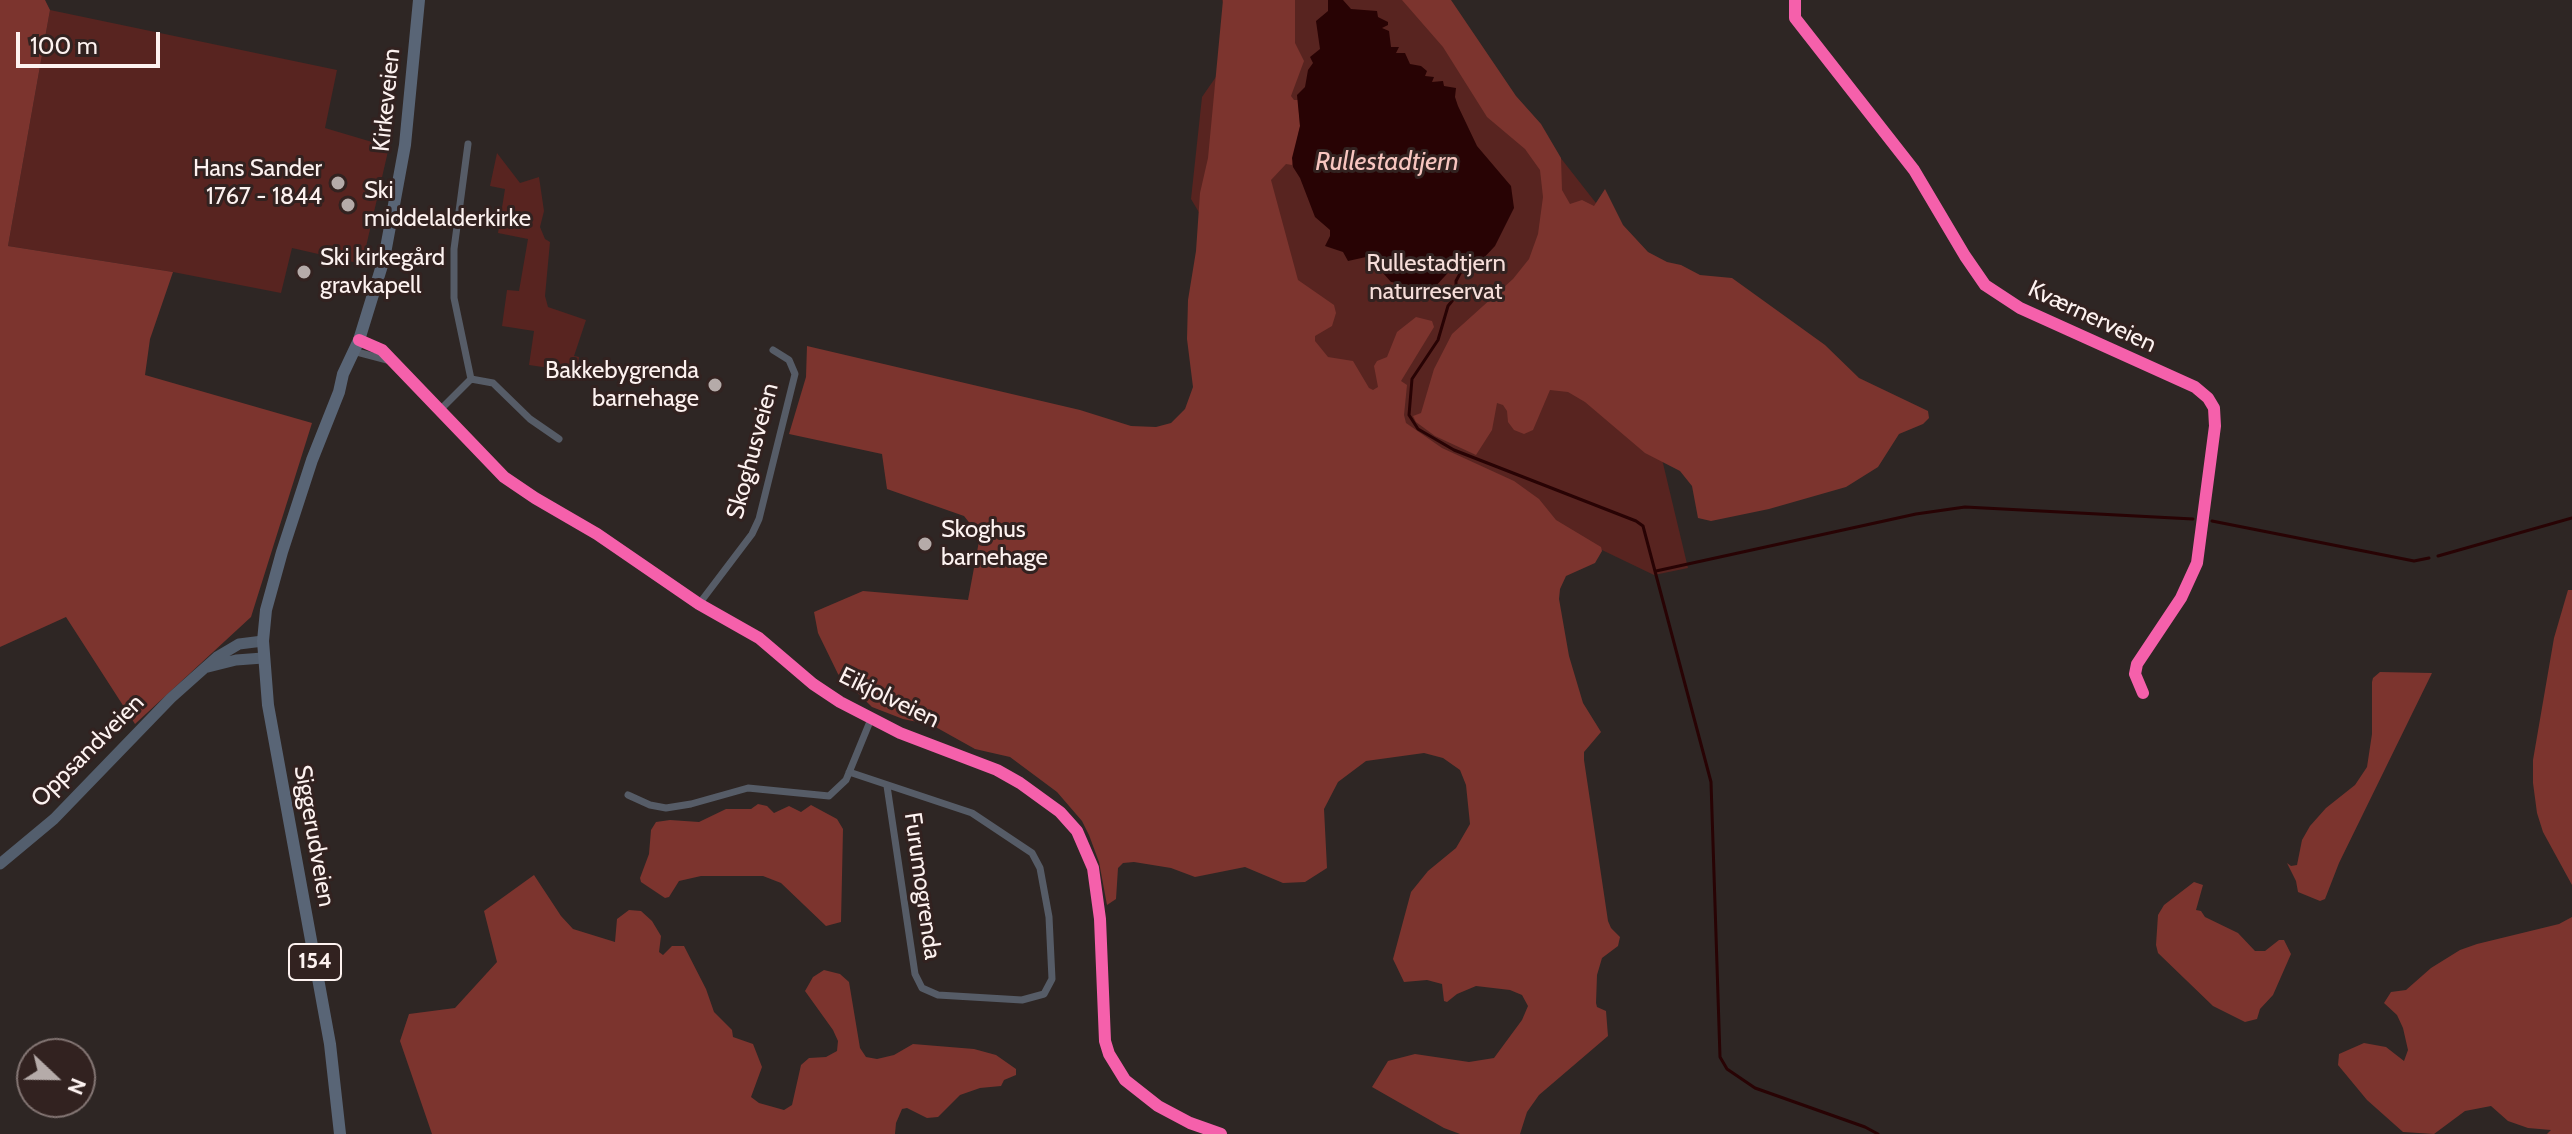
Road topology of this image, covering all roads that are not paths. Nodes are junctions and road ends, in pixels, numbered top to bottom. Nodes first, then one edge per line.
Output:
1 (419, 0) edge
2 (1795, 0) edge
3 (468, 144) dead end
4 (357, 347) junction
5 (773, 350) dead end
6 (391, 361) junction
7 (471, 379) junction
8 (439, 411) junction
9 (559, 439) dead end
10 (699, 604) junction
11 (263, 641) junction
12 (263, 658) junction
13 (207, 667) junction
14 (2143, 693) dead end
15 (871, 719) junction
16 (849, 772) junction
17 (887, 786) junction
18 (628, 795) dead end
19 (0, 864) edge
20 (340, 1134) edge
21 (1221, 1134) edge

1 - 4 main road, Kirkeveien / 154
2 - 14 street, Kværnerveien
3 - 7 street
4 - 6 street
4 - 6 street, Eikjolveien
4 - 11 main road, Kirkeveien / 154
5 - 10 street, Skoghusveien
6 - 8 street, Eikjolveien
7 - 8 street
7 - 9 street
8 - 10 street, Eikjolveien
10 - 15 street, Eikjolveien
11 - 12 main road, Siggerudveien / 154
11 - 13 main road, Oppsandveien
12 - 13 main road, Oppsandveien
12 - 20 main road, Siggerudveien / 154
13 - 19 main road, Oppsandveien
15 - 16 street, Eikjolveien
15 - 21 street, Eikjolveien
16 - 17 street, Furumogrenda
16 - 18 street, Eikjolveien
17 - 17 street, Furumogrenda

